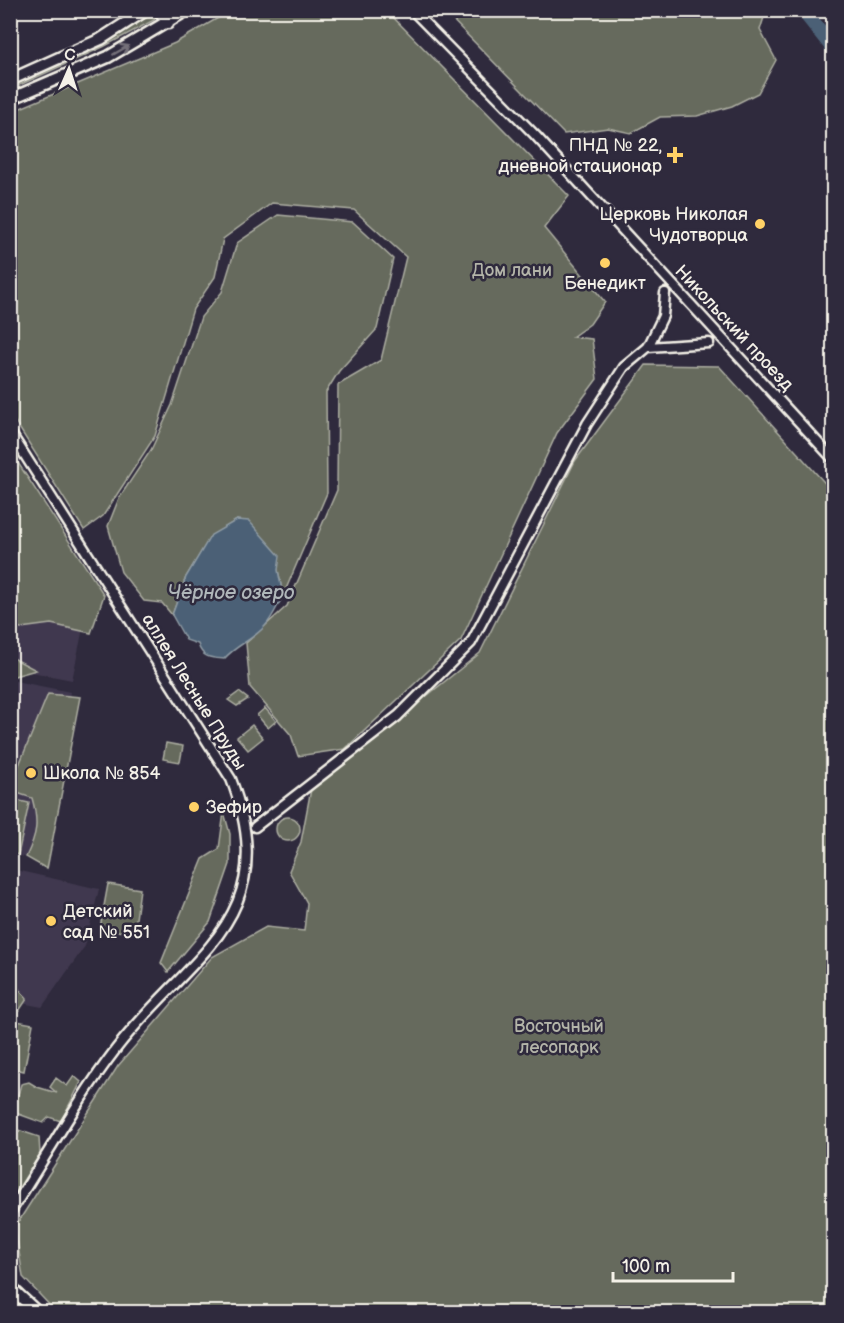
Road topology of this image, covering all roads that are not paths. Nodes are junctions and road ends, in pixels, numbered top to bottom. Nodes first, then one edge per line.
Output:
1 (146, 10) edge
2 (159, 10) edge
3 (187, 10) edge
4 (412, 10) edge
5 (168, 23) junction
6 (10, 80) edge
7 (10, 99) edge
8 (665, 293) dead end
9 (709, 343) dead end
10 (648, 347) junction
11 (10, 432) edge
12 (834, 460) edge
13 (255, 827) dead end
14 (10, 1213) edge
15 (10, 1287) edge
16 (38, 1312) edge

1 - 6 main road
2 - 5 main road
3 - 5 main road
4 - 12 street, Никольский проезд
7 -> 5 main road
8 - 10 street
9 - 10 street
10 - 13 street
11 - 14 street, аллея Лесные Пруды
15 - 16 main road

